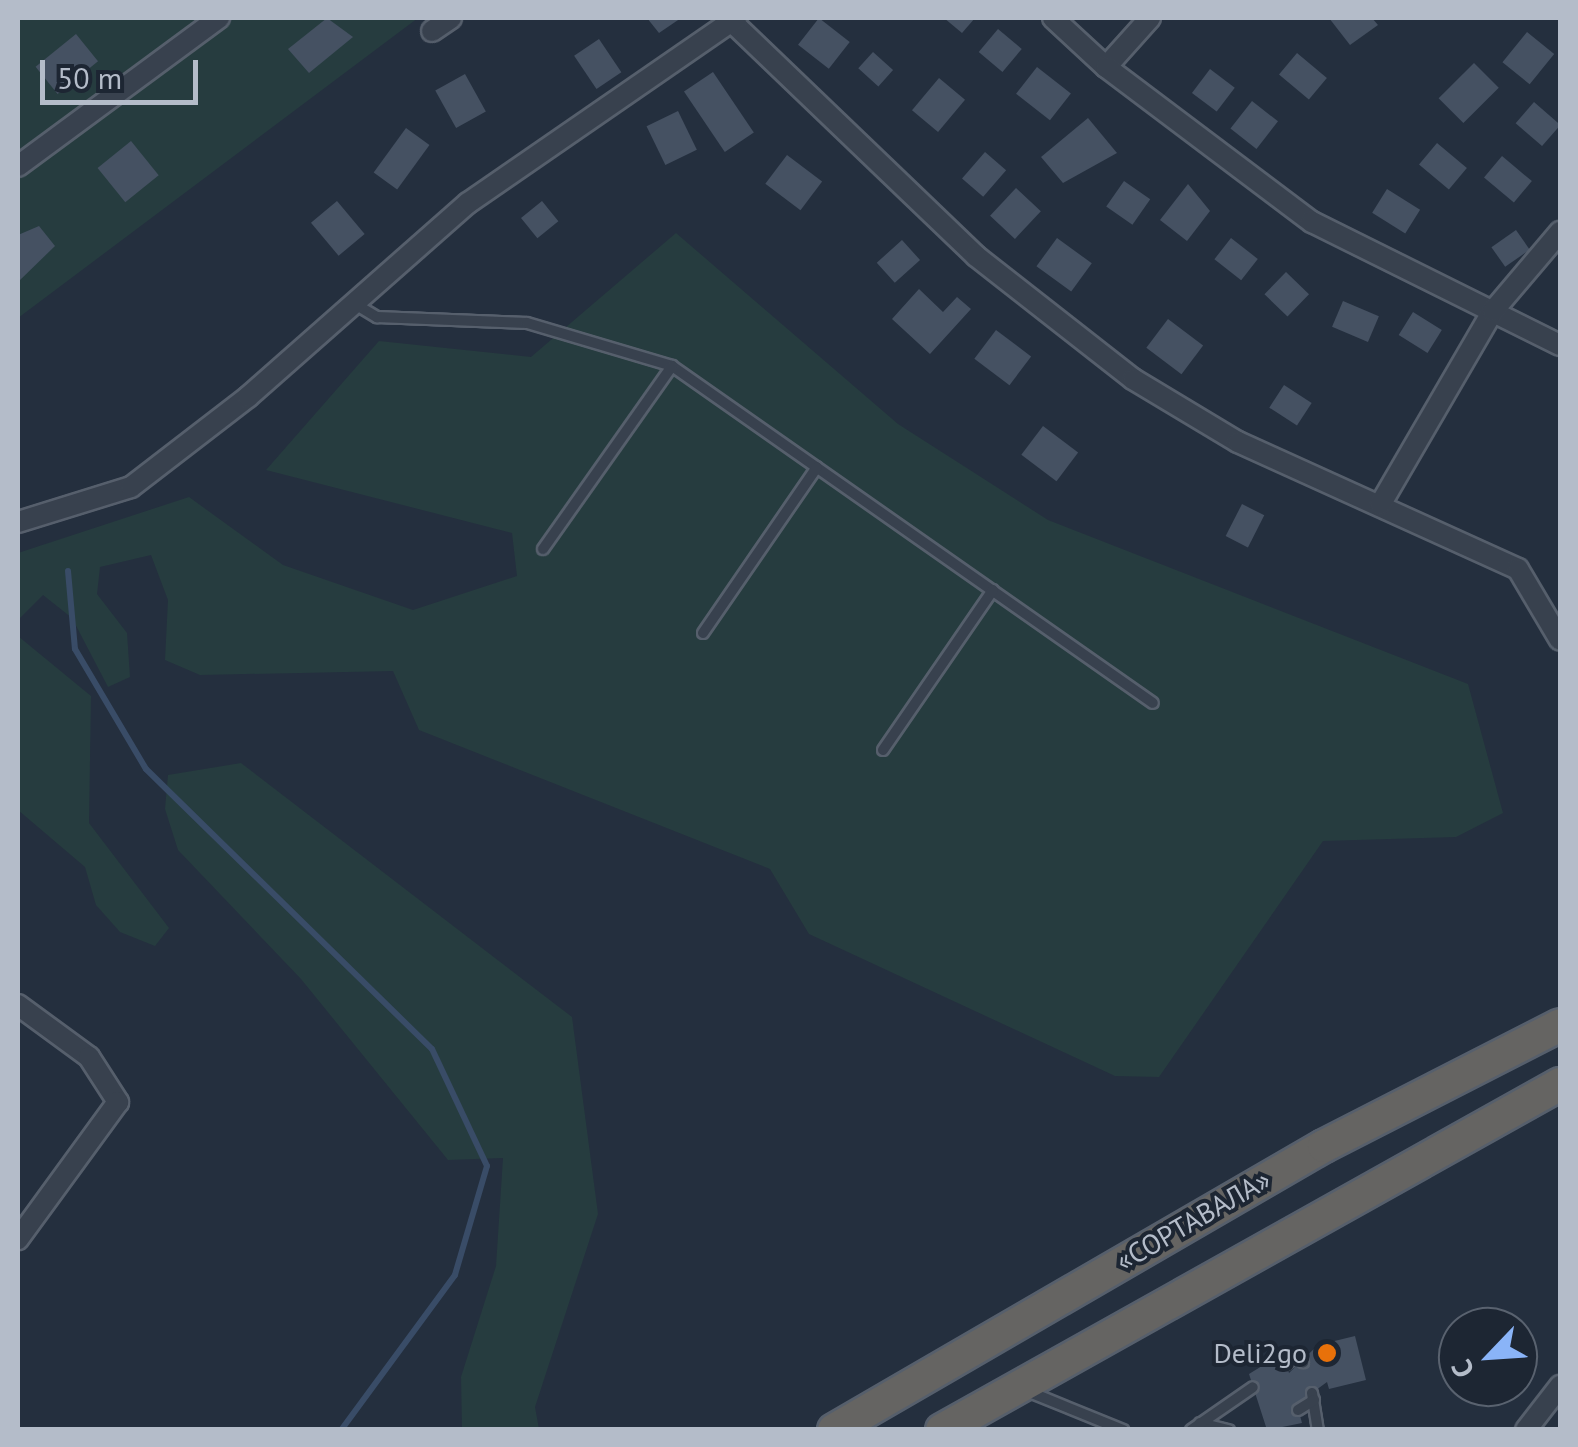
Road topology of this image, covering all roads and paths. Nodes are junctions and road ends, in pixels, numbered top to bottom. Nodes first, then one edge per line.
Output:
1 (219, 18) edge
2 (451, 18) edge
3 (1053, 18) edge
4 (1150, 18) edge
5 (734, 19) edge
6 (432, 31) dead end
7 (1106, 67) junction
8 (18, 166) edge
9 (1560, 232) edge
10 (354, 304) junction
11 (1494, 312) junction
12 (1560, 345) edge
13 (672, 366) junction
14 (818, 467) junction
15 (1380, 505) junction
16 (18, 522) edge
17 (543, 549) dead end
18 (993, 590) junction
19 (704, 634) dead end
20 (1560, 640) edge
21 (1153, 703) dead end
22 (883, 750) dead end
23 (18, 1005) edge
24 (1560, 1026) edge
25 (1560, 1084) edge
26 (18, 1240) edge
27 (1303, 1362) dead end
28 (1286, 1364) dead end
29 (1016, 1386) junction
30 (1253, 1386) dead end
31 (1560, 1386) edge
32 (1298, 1410) dead end
33 (1195, 1426) edge
34 (834, 1430) edge
35 (942, 1430) edge
36 (1123, 1430) edge
37 (1229, 1430) edge
38 (1318, 1430) edge
39 (1526, 1430) edge

1 - 8 street
2 - 6 street
3 - 7 street
4 - 7 street
5 - 10 street
5 - 15 street
7 - 11 street
9 - 11 street
10 - 13 lane
10 - 16 street
11 - 12 street
11 - 15 street
13 - 14 lane
13 - 17 lane
14 - 18 lane
14 - 19 lane
15 - 20 street
18 - 21 lane
18 - 22 lane
23 - 26 street
24 - 34 highway, «СОРТАВАЛА»
25 - 29 highway, «СОРТАВАЛА»
27 - 28 lane
29 - 35 highway, «СОРТАВАЛА»
29 - 36 lane
30 - 33 lane
31 - 39 street
32 - 38 lane
33 - 37 lane

